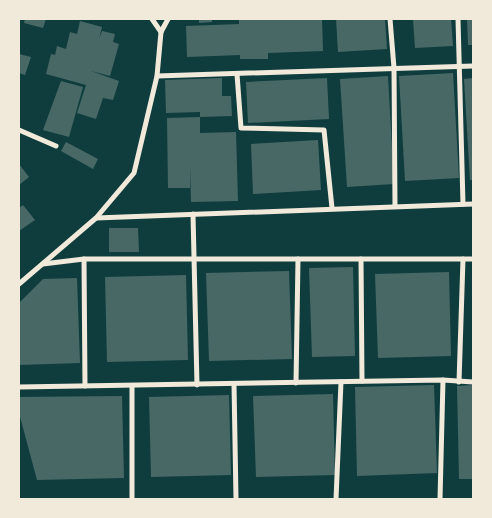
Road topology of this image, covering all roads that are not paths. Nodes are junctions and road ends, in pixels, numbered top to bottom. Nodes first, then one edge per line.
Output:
1 (152, 19) edge
2 (168, 19) edge
3 (390, 19) edge
4 (458, 19) edge
5 (160, 32) junction
6 (460, 66) junction
7 (473, 66) edge
8 (394, 68) junction
9 (237, 74) junction
10 (157, 76) junction
11 (19, 130) edge
12 (56, 146) dead end
13 (463, 204) junction
14 (473, 204) edge
15 (396, 206) junction
16 (332, 208) junction
17 (193, 214) junction
18 (96, 218) junction
19 (84, 259) junction
20 (194, 259) junction
21 (298, 259) junction
22 (361, 259) junction
23 (463, 259) junction
24 (473, 259) edge
25 (43, 264) junction
26 (19, 284) edge
27 (443, 380) junction
28 (296, 382) junction
29 (341, 382) junction
30 (362, 382) junction
31 (459, 382) junction
32 (473, 382) edge
33 (197, 384) junction
34 (234, 384) junction
35 (85, 386) junction
36 (132, 386) junction
37 (19, 388) edge
38 (132, 499) edge
39 (236, 499) edge
40 (336, 499) edge
41 (440, 499) edge

1 - 5 street
2 - 5 street
3 - 8 street
4 - 6 street
5 - 10 street
6 - 7 street
6 - 8 street
6 - 13 street
8 - 9 street
8 - 15 street
9 - 10 street
9 - 16 street
10 - 18 street
11 - 12 street
13 - 14 street
13 - 15 street
15 - 16 street
16 - 17 street
17 - 18 street
17 - 20 street
18 - 25 street
19 - 20 street
19 - 25 street
19 - 35 street
20 - 21 street
20 - 33 street
21 - 22 street
21 - 28 street
22 - 23 street
22 - 30 street
23 - 24 street
23 - 31 street
25 - 26 street
27 - 30 street
27 - 31 street
27 - 41 street
28 - 29 street
28 - 34 street
29 - 30 street
29 - 40 street
31 - 32 street
33 - 34 street
33 - 36 street
34 - 39 street
35 - 36 street
35 - 37 street
36 - 38 street

